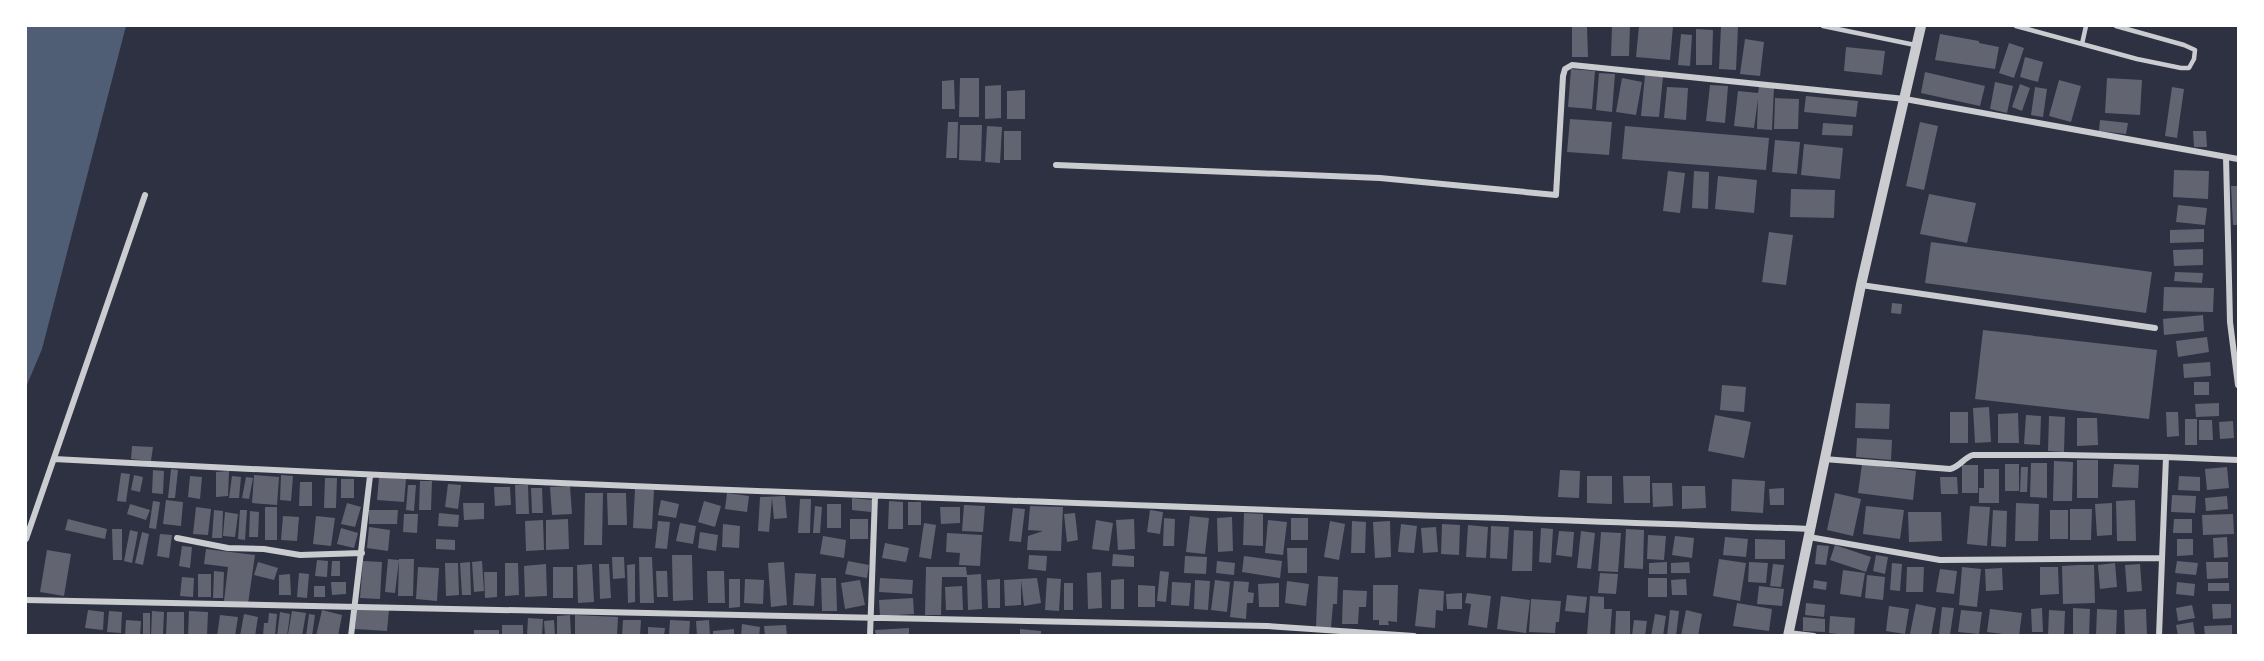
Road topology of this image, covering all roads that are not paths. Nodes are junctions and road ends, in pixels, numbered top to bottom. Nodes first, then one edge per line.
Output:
1 (1823, 26) edge
2 (1922, 26) edge
3 (2016, 26) edge
4 (2086, 26) edge
5 (2116, 26) edge
6 (2082, 44) junction
7 (1918, 46) junction
8 (1905, 99) junction
9 (2226, 157) junction
10 (2238, 159) edge
11 (1056, 165) dead end
12 (145, 195) dead end
13 (1861, 285) junction
14 (2155, 328) dead end
15 (2238, 385) edge
16 (2166, 457) junction
17 (54, 459) junction
18 (1824, 459) junction
19 (2238, 460) edge
20 (370, 476) junction
21 (875, 496) junction
22 (1809, 533) junction
23 (177, 538) dead end
24 (26, 539) edge
25 (362, 553) junction
26 (2162, 558) junction
27 (26, 600) edge
28 (356, 606) junction
29 (870, 618) junction
30 (1788, 634) edge
31 (351, 636) edge
32 (870, 636) edge
33 (1414, 636) edge
34 (1814, 636) edge
35 (2159, 636) edge

1 - 7 lane
2 - 7 street
3 - 6 lane
4 - 6 lane
5 - 6 lane
7 - 8 street
8 - 9 street
8 - 11 street
8 - 13 street
9 - 10 street
9 - 15 street
12 - 17 street
13 - 14 street
13 - 18 street
16 - 18 street
16 - 19 street
16 - 26 street
17 - 20 street
17 - 24 street
18 - 22 street
20 - 21 street
20 - 25 street
21 - 22 street
21 - 29 street
22 - 26 street
22 - 30 street
23 - 25 street
25 - 28 street
26 - 35 street
27 - 28 street
28 - 29 street
28 - 31 street
29 - 32 street
29 - 33 street
30 - 34 street

